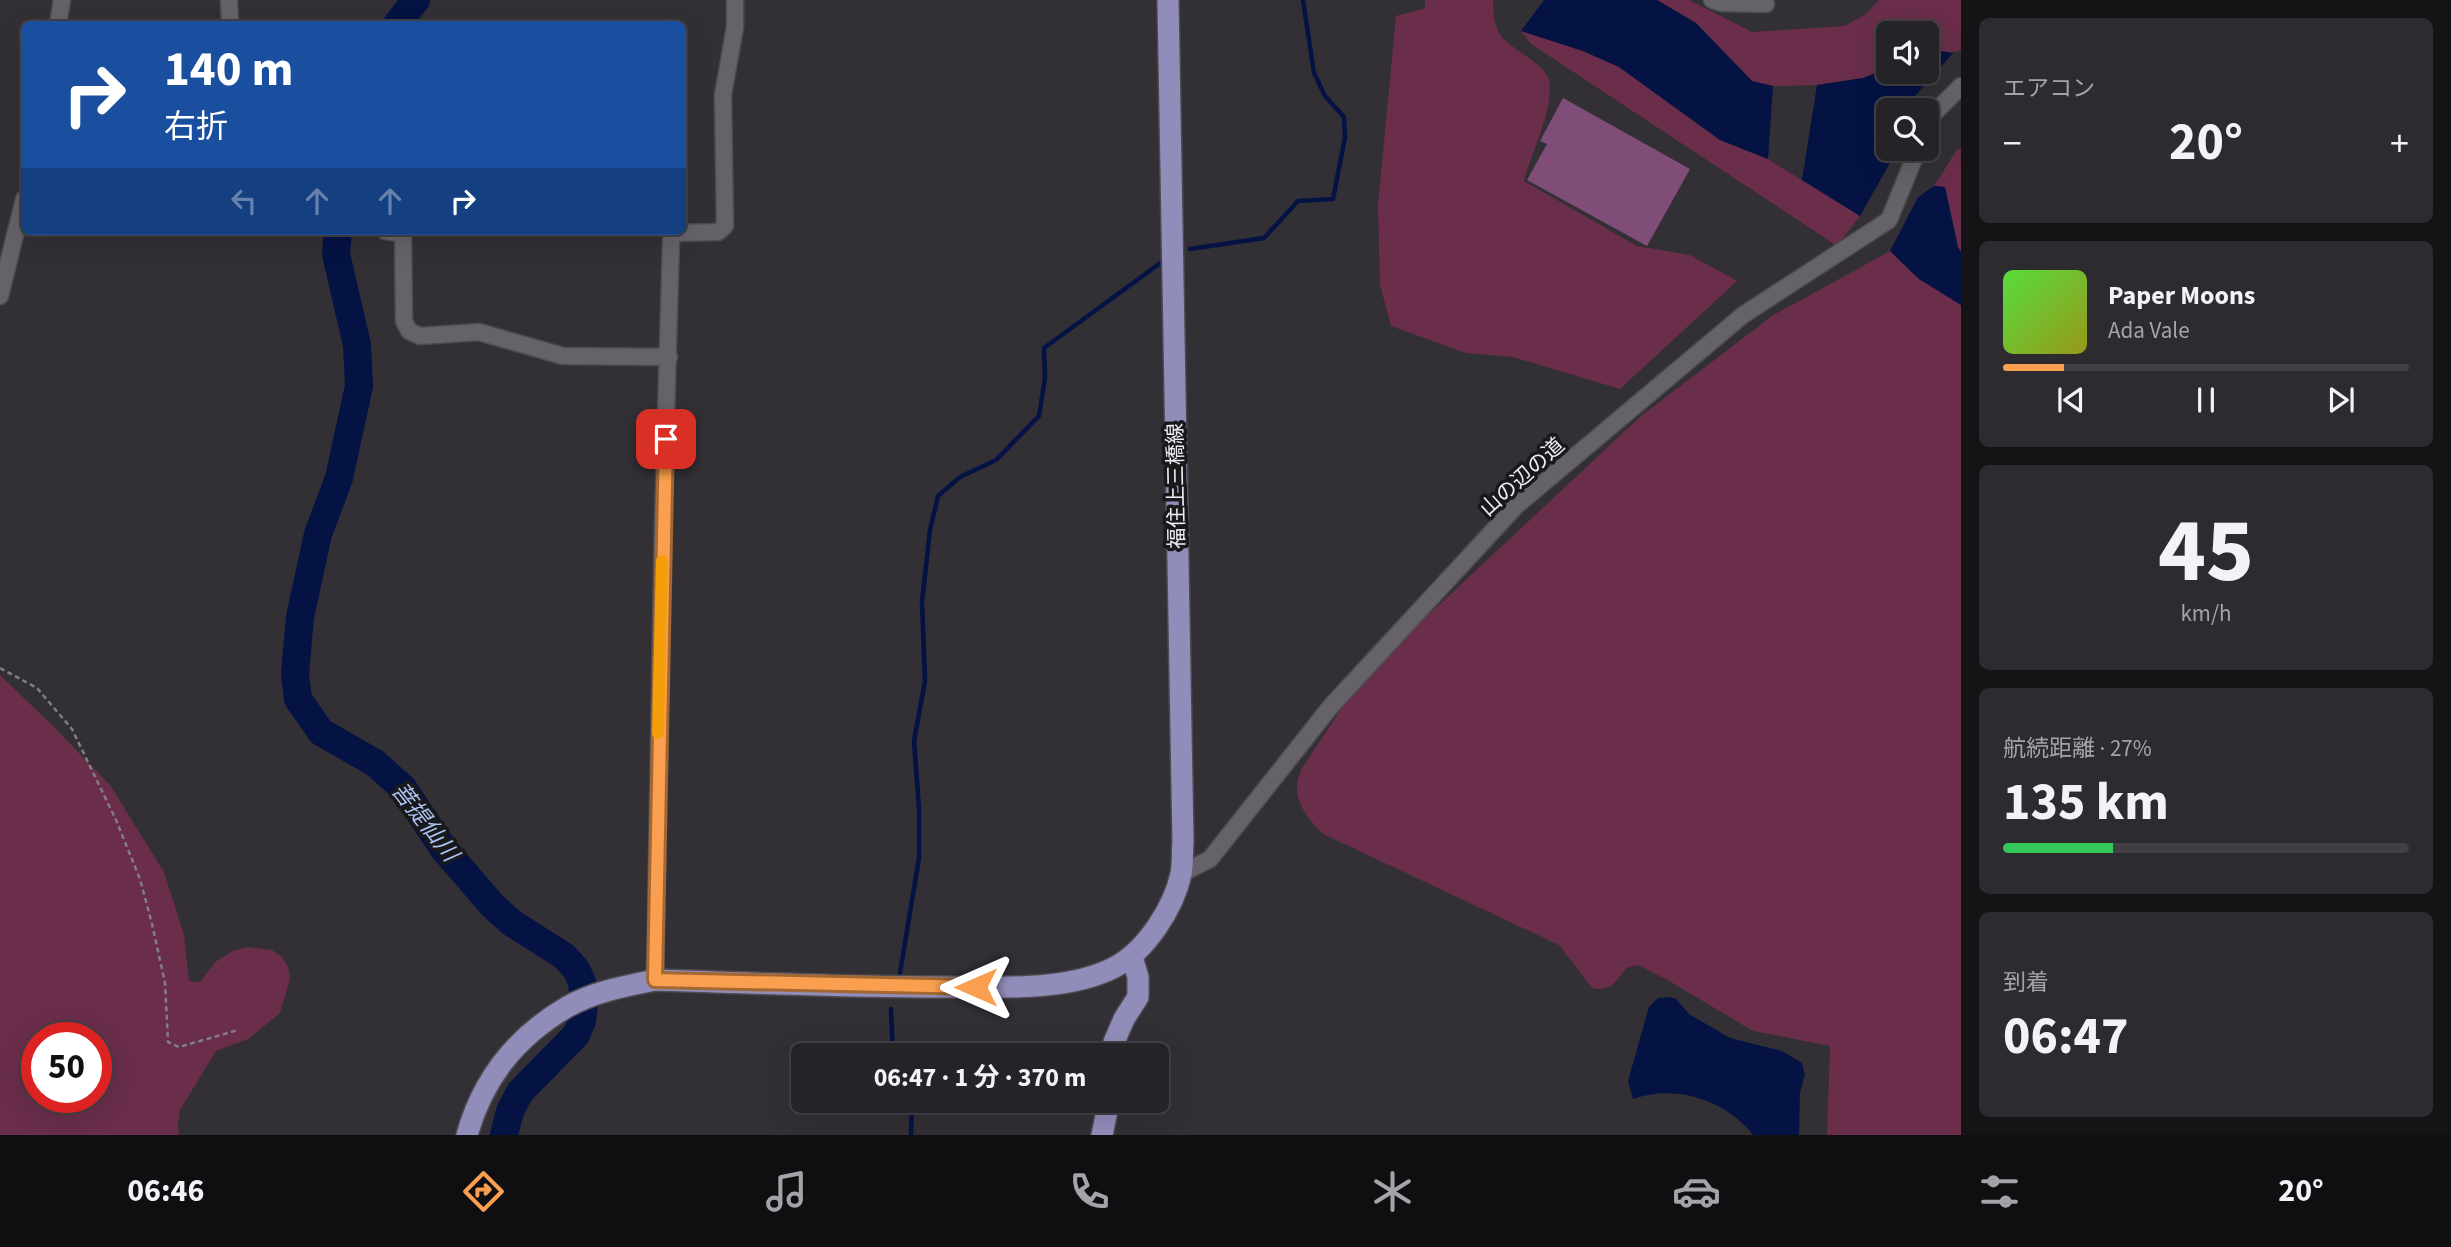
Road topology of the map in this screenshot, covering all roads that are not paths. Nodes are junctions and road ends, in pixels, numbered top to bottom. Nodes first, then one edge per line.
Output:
1 (62, 0) edge
2 (229, 0) edge
3 (735, 0) edge
4 (1168, 0) edge
5 (1712, 0) edge
6 (1766, 4) dead end
7 (58, 21) edge
8 (230, 21) edge
9 (1961, 86) edge
10 (1939, 108) edge
11 (1913, 161) edge
12 (21, 211) edge
13 (686, 233) edge
14 (402, 235) edge
15 (673, 235) edge
16 (0, 296) edge
17 (669, 358) junction
18 (1181, 874) junction
19 (1132, 957) junction
20 (655, 980) junction
21 (1114, 1043) edge
22 (1107, 1113) edge
23 (467, 1135) edge
24 (1102, 1135) edge

1 - 7 street
2 - 8 street
3 - 13 street
4 - 18 main road, 福住上三橋線
5 - 6 street
9 - 10 street
11 - 18 street, 山の辺の道
12 - 16 street
14 - 17 street
15 - 17 street
17 - 20 street
18 - 19 main road, 福住上三橋線
19 - 20 main road, 福住上三橋線
19 - 21 main road
20 - 23 main road, 福住上三橋線
22 - 24 main road

